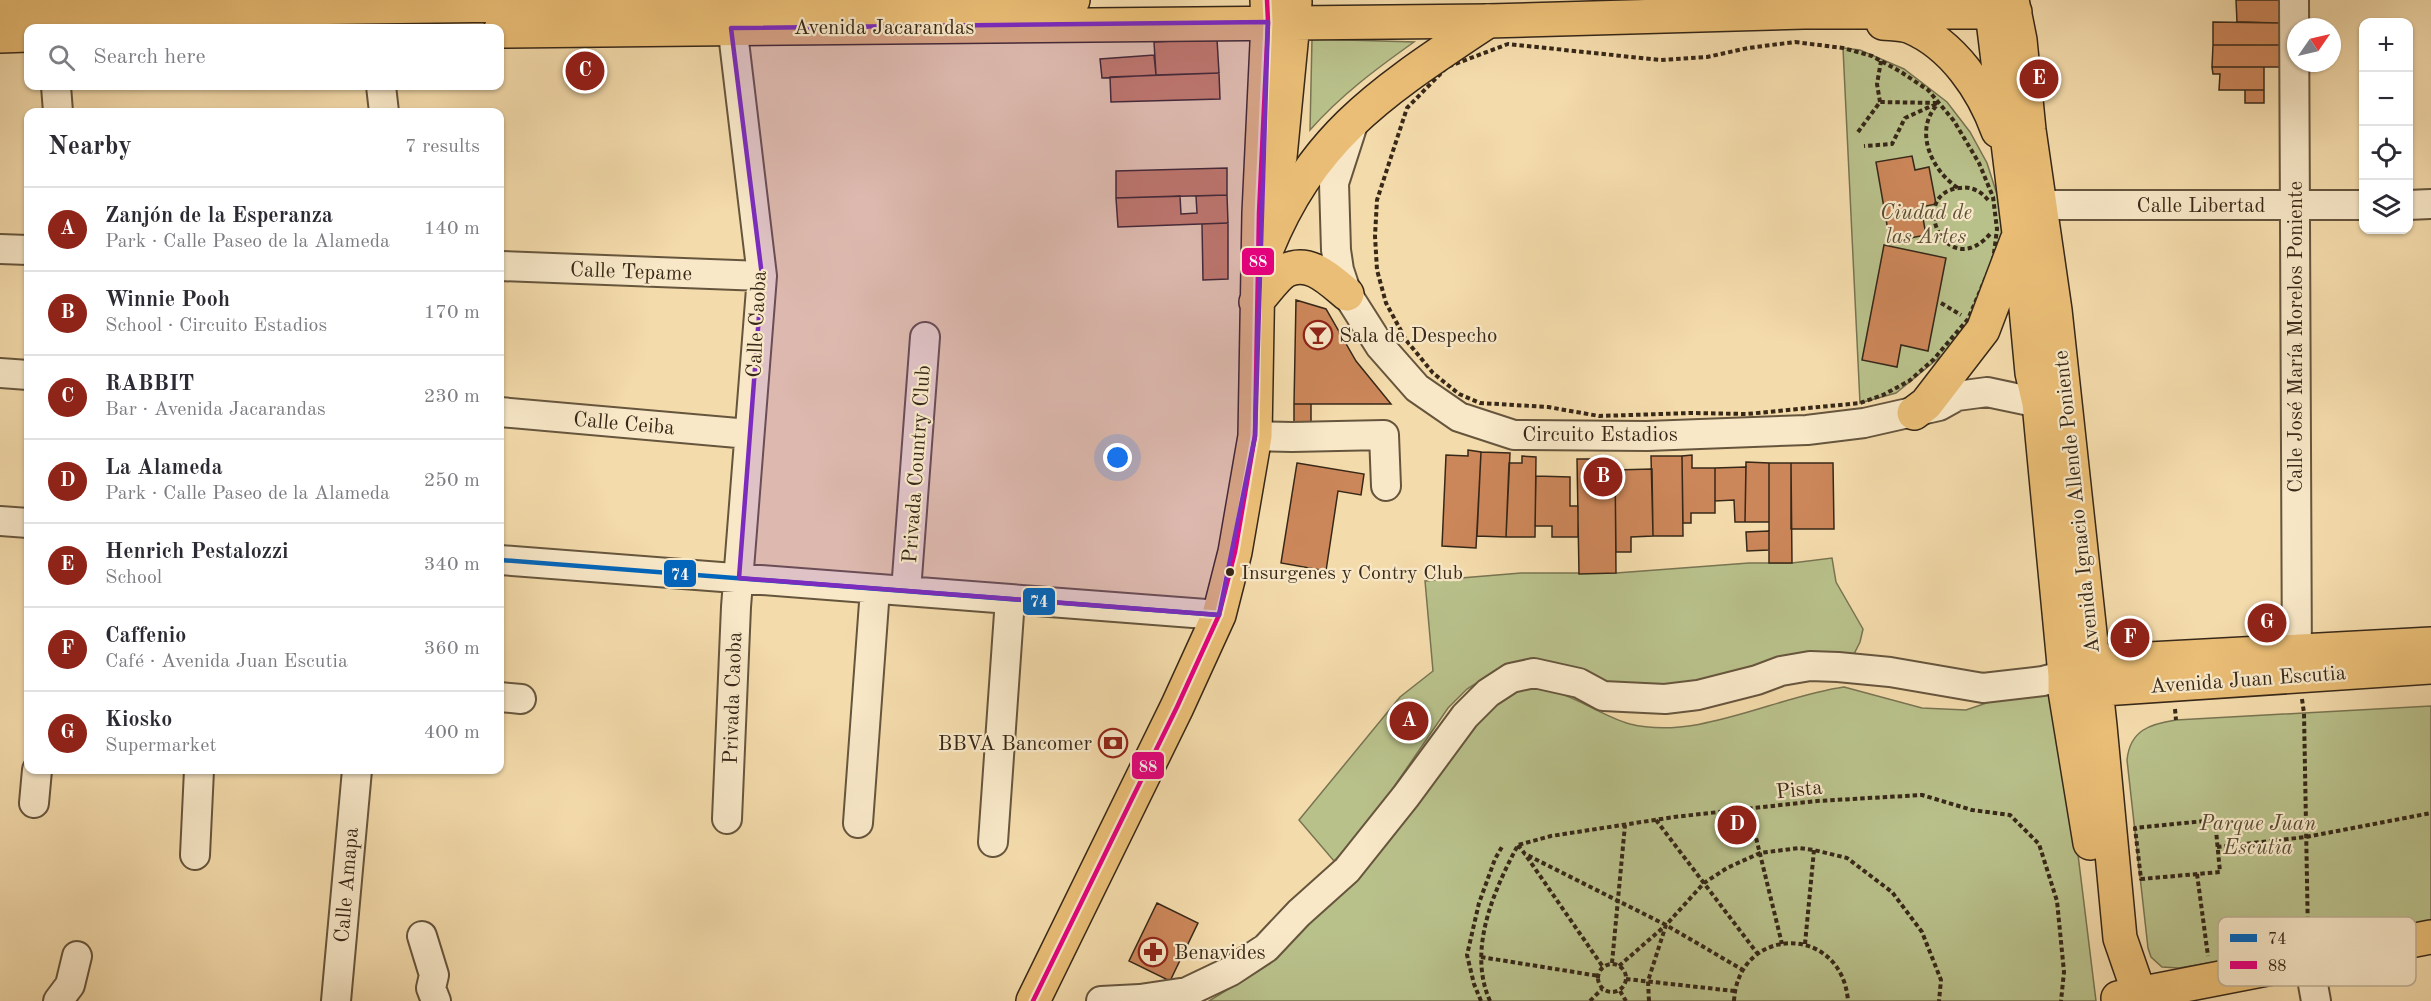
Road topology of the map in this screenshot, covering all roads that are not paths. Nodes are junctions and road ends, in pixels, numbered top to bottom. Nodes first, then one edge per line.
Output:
1 (2294, 0) edge
2 (2003, 6) edge
3 (1071, 8) edge
4 (730, 10) edge
5 (1267, 11) edge
6 (0, 12) edge
7 (375, 12) edge
8 (1804, 12) junction
9 (51, 13) edge
10 (1488, 21) junction
11 (504, 31) edge
12 (24, 35) edge
13 (0, 36) edge
14 (56, 90) edge
15 (381, 90) edge
16 (58, 108) edge
17 (384, 108) edge
18 (1355, 116) junction
19 (2012, 174) junction
20 (2431, 204) edge
21 (2039, 205) junction
22 (2295, 205) junction
23 (2359, 205) edge
24 (2413, 205) edge
25 (2008, 228) junction
26 (0, 249) edge
27 (24, 250) edge
28 (504, 266) edge
29 (762, 276) junction
30 (1347, 294) junction
31 (1256, 302) junction
32 (925, 337) dead end
33 (0, 374) edge
34 (24, 375) edge
35 (2039, 403) junction
36 (504, 412) edge
37 (1914, 413) junction
38 (749, 434) junction
39 (1255, 436) junction
40 (1386, 486) dead end
41 (0, 521) edge
42 (24, 523) edge
43 (504, 560) edge
44 (739, 578) junction
45 (875, 589) junction
46 (906, 591) junction
47 (1010, 599) junction
48 (1219, 615) junction
49 (2431, 644) edge
50 (2296, 663) junction
51 (2431, 667) edge
52 (2079, 680) junction
53 (2130, 688) junction
54 (2100, 726) junction
55 (37, 774) edge
56 (199, 774) edge
57 (357, 774) edge
58 (34, 803) dead end
59 (727, 819) dead end
60 (858, 823) dead end
61 (993, 842) dead end
62 (195, 855) dead end
63 (422, 936) dead end
64 (2120, 938) junction
65 (2431, 938) edge
66 (2416, 943) edge
67 (77, 956) dead end
68 (2431, 956) edge
69 (2416, 959) edge
70 (2218, 980) edge
71 (2249, 986) edge
72 (2191, 992) edge
73 (2126, 998) edge
74 (58, 1001) edge
75 (336, 1001) edge
76 (436, 1001) edge
77 (1033, 1001) edge
78 (1101, 1001) edge

1 - 22 street, Calle José María Morelos Poniente
2 - 8 main road
2 - 19 main road, Avenida Ignacio Allende Poniente
2 - 21 main road, Avenida Ignacio Allende Poniente
3 - 4 main road, Avenida Jacarandas
3 - 5 main road, Avenida Jacarandas
4 - 7 main road, Avenida Jacarandas
4 - 11 main road, Avenida Jacarandas
4 - 29 street, Calle Caoba
5 - 10 main road, Avenida Jacarandas
5 - 31 main road
6 - 9 main road, Avenida Jacarandas
7 - 9 main road, Avenida Jacarandas
8 - 10 main road, Avenida Jacarandas
8 - 19 main road
10 - 18 main road
12 - 13 main road
14 - 16 street
15 - 17 street
18 - 30 street, Circuito Estadios
18 - 31 main road
19 - 25 main road, Avenida Ignacio Allende Poniente
20 - 24 street
21 - 22 street, Calle Libertad
21 - 52 main road, Avenida Ignacio Allende Poniente
22 - 23 street, Calle Libertad
22 - 50 street, Calle José María Morelos Poniente
25 - 35 main road, Avenida Ignacio Allende Poniente
25 - 37 main road
26 - 27 street
28 - 29 street, Calle Tepame
29 - 38 street, Calle Caoba
30 - 31 main road
30 - 37 street, Circuito Estadios
31 - 39 main road
32 - 46 street, Privada Country Club
33 - 34 street
35 - 37 street, Circuito Estadios
35 - 52 main road, Avenida Ignacio Allende Poniente
36 - 38 street, Calle Ceiba
38 - 44 street, Calle Caoba
39 - 40 street
39 - 48 main road
41 - 42 street
43 - 44 street
44 - 45 street
44 - 59 street, Privada Caoba
45 - 46 street
45 - 60 street
46 - 47 street
47 - 48 street
47 - 61 street
48 - 77 main road
49 - 50 main road, Avenida Juan Escutia
50 - 51 main road, Avenida Juan Escutia
50 - 52 main road, Avenida Juan Escutia
50 - 53 main road, Avenida Juan Escutia
52 - 53 main road, Avenida Juan Escutia
52 - 54 main road, Avenida Ignacio Allende Poniente
52 - 73 main road, Avenida Ignacio Allende Poniente
52 - 78 street
53 - 54 main road
54 - 64 main road, Avenida Ignacio Allende Poniente
55 - 58 street
56 - 62 street
57 - 75 street, Calle Amapa
63 - 76 street
64 - 72 main road
64 - 73 main road, Avenida Ignacio Allende Poniente
65 - 66 main road
67 - 74 street
68 - 69 main road
70 - 72 main road
71 - 72 main road
72 - 73 main road

